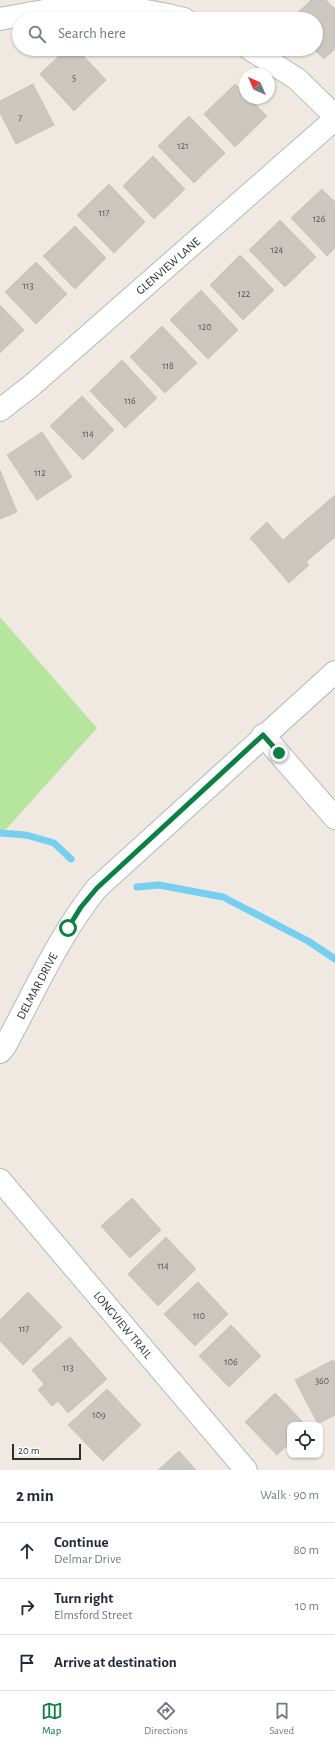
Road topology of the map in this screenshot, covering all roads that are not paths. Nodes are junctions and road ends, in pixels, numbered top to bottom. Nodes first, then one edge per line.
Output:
1 (37, 12) edge
2 (153, 12) edge
3 (12, 17) edge
4 (0, 19) edge
5 (261, 56) edge
6 (335, 116) edge
7 (335, 120) edge
8 (0, 410) edge
9 (335, 672) edge
10 (263, 735) junction
11 (335, 818) edge
12 (0, 1052) edge
13 (0, 1180) edge
14 (246, 1470) edge

1 - 2 street
3 - 4 street
5 - 6 street
7 - 8 street, GLENVIEW LANE
9 - 10 street, DELMAR DRIVE
10 - 11 street
10 - 12 street, DELMAR DRIVE
13 - 14 street, LONGVIEW TRAIL

